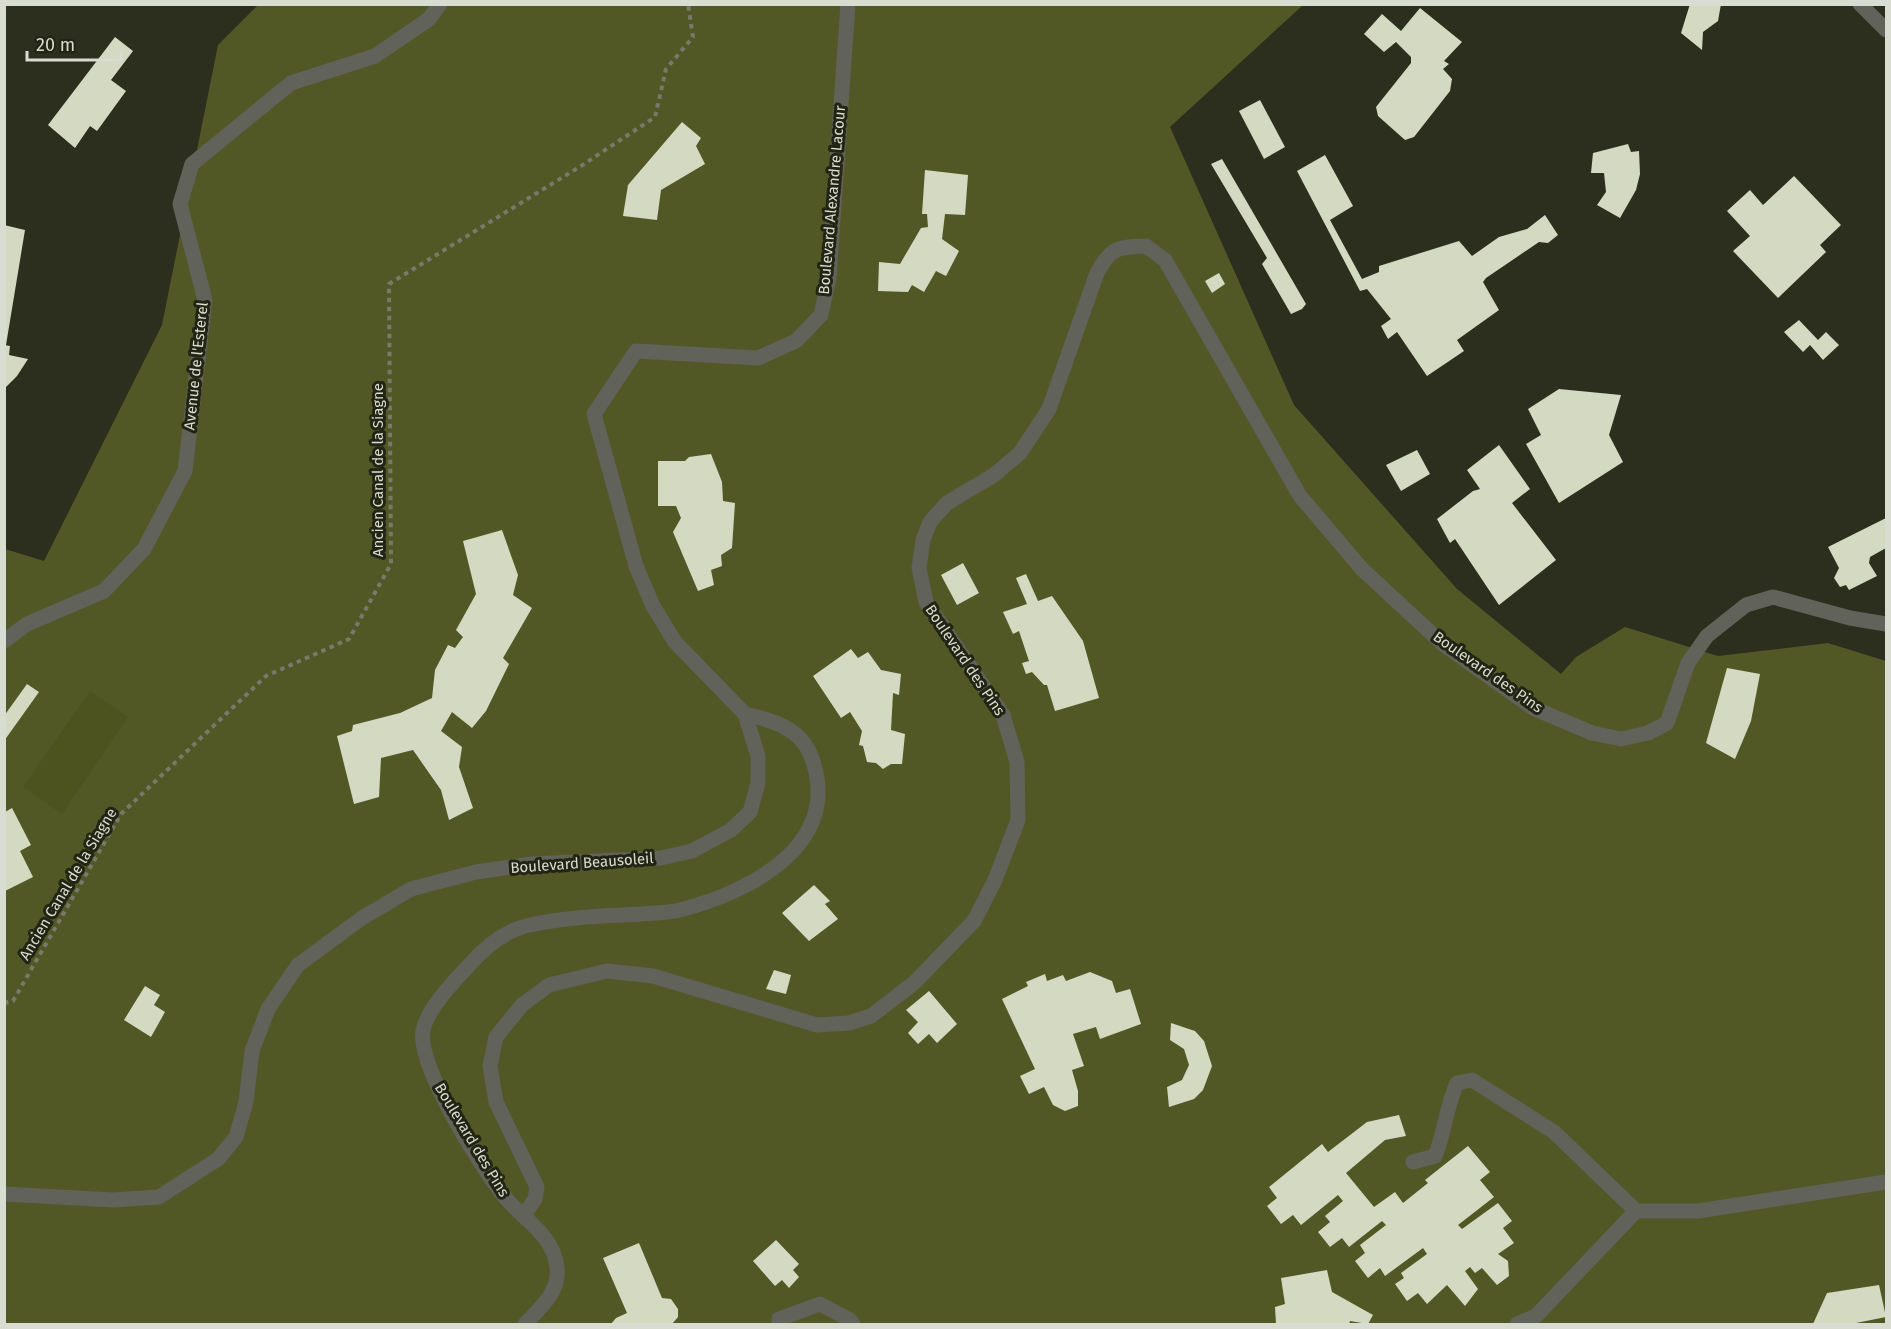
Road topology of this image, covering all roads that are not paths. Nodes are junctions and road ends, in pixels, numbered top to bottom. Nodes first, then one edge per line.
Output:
1 (440, 4) edge
2 (848, 4) edge
3 (1860, 4) edge
4 (1887, 30) edge
5 (1887, 624) edge
6 (4, 641) edge
7 (745, 714) junction
8 (1413, 1162) dead end
9 (1887, 1182) edge
10 (4, 1194) edge
11 (1636, 1210) junction
12 (524, 1215) junction
13 (525, 1324) edge
14 (779, 1324) edge
15 (853, 1324) edge
16 (1517, 1324) edge

1 - 6 street, Avenue de l'Esterel
2 - 7 street, Boulevard Alexandre Lacour
3 - 4 street
5 - 12 street, Boulevard des Pins
7 - 10 street, Boulevard Beausoleil
7 - 12 street, Boulevard des Pins
8 - 11 street
9 - 11 street
11 - 16 street
12 - 13 street
14 - 15 street

